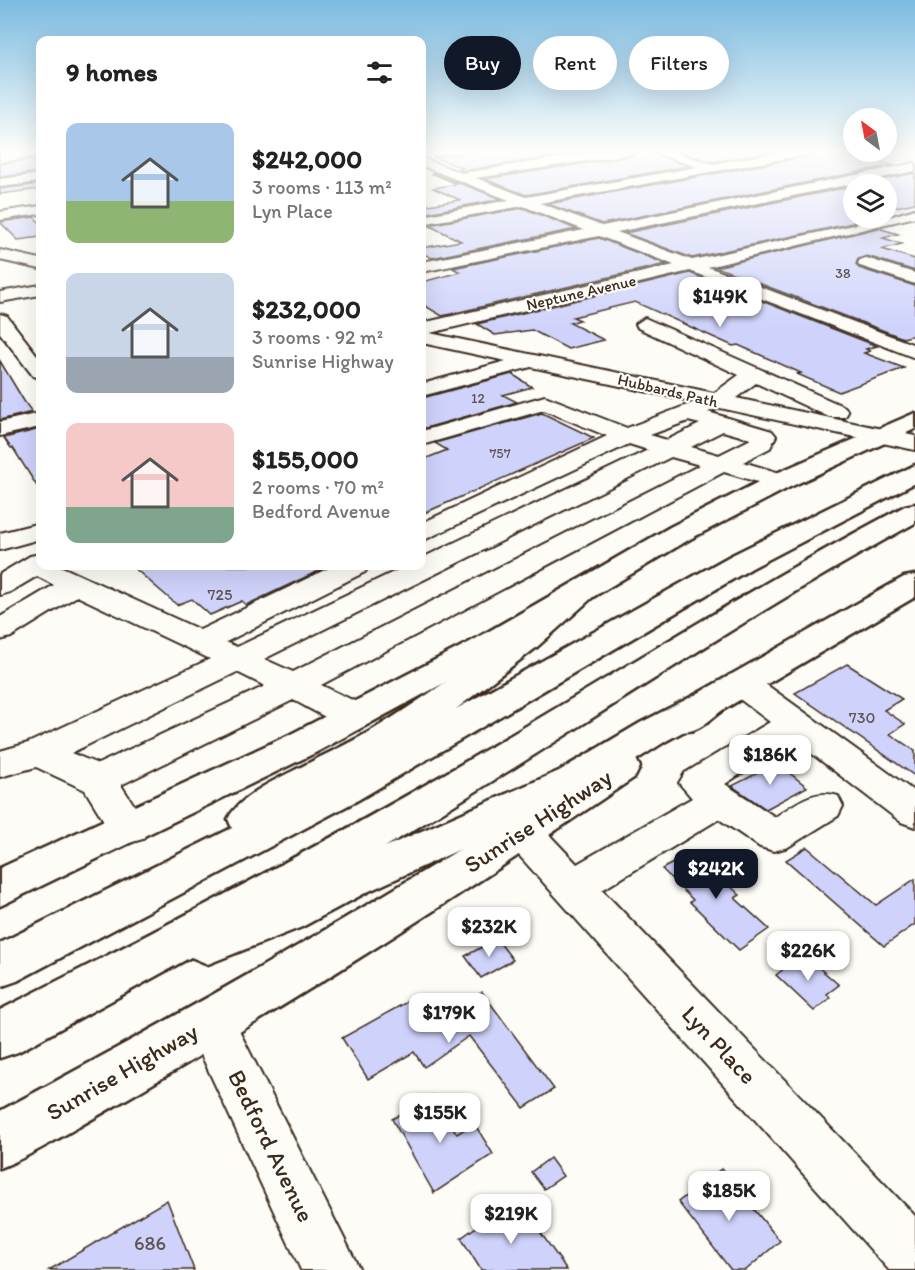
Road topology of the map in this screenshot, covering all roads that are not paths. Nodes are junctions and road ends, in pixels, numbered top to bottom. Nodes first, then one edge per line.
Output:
1 (483, 209) edge
2 (543, 209) edge
3 (708, 209) edge
4 (36, 211) edge
5 (915, 213) edge
6 (0, 216) edge
7 (897, 216) edge
8 (426, 219) edge
9 (897, 219) edge
10 (915, 225) edge
11 (845, 228) edge
12 (600, 231) junction
13 (36, 247) edge
14 (0, 254) edge
15 (36, 263) edge
16 (866, 263) dead end
17 (426, 266) edge
18 (690, 266) junction
19 (915, 279) edge
20 (36, 291) edge
21 (0, 297) edge
22 (0, 320) edge
23 (645, 324) dead end
24 (426, 329) edge
25 (426, 330) edge
26 (32, 348) edge
27 (915, 352) edge
28 (3, 354) dead end
29 (533, 360) junction
30 (754, 374) junction
31 (426, 389) edge
32 (719, 412) junction
33 (837, 412) dead end
34 (915, 420) edge
35 (36, 421) edge
36 (0, 429) edge
37 (627, 436) junction
38 (880, 436) junction
39 (426, 437) edge
40 (670, 448) junction
41 (722, 464) junction
42 (914, 464) edge
43 (781, 481) junction
44 (915, 512) edge
45 (426, 531) edge
46 (36, 532) edge
47 (0, 542) edge
48 (430, 558) edge
49 (36, 565) edge
50 (49, 570) edge
51 (348, 570) edge
52 (407, 570) edge
53 (76, 584) junction
54 (915, 584) edge
55 (0, 586) edge
56 (589, 587) junction
57 (480, 589) junction
58 (0, 630) edge
59 (201, 642) junction
60 (238, 659) junction
61 (295, 686) junction
62 (724, 693) junction
63 (357, 716) junction
64 (795, 723) junction
65 (39, 753) junction
66 (0, 765) edge
67 (98, 780) junction
68 (720, 800) junction
69 (824, 806) dead end
70 (915, 812) edge
71 (129, 828) junction
72 (523, 833) junction
73 (0, 886) edge
74 (573, 886) junction
75 (115, 909) junction
76 (0, 966) edge
77 (86, 990) junction
78 (210, 1022) junction
79 (0, 1035) edge
80 (0, 1141) edge
81 (915, 1257) edge
82 (332, 1270) edge

1 - 8 street
2 - 12 street
3 - 12 street
4 - 6 street
5 - 7 street, Neptune Avenue
9 - 10 street
11 - 18 street, Neptune Avenue
12 - 17 street
12 - 18 street
13 - 14 street
14 - 15 street
16 - 19 street
18 - 24 street, Neptune Avenue
18 - 27 street
20 - 21 street
22 - 26 street
23 - 30 street
25 - 29 street, Hubbards Path
26 - 28 street
29 - 31 street
29 - 32 street, Hubbards Path
30 - 32 street
30 - 33 street
32 - 37 street
32 - 38 street, Hubbards Path
32 - 40 street
32 - 41 street
34 - 38 main road
35 - 36 street
37 - 39 street
37 - 40 street
37 - 45 street
38 - 42 street, Hubbards Path
38 - 43 main road
40 - 41 street
40 - 48 street
41 - 43 street
41 - 57 street
42 - 75 main road
43 - 56 main road
44 - 77 main road
46 - 47 street
48 - 57 street
49 - 55 street
50 - 53 street
51 - 59 street
52 - 60 street
53 - 58 street
53 - 59 street
54 - 62 main road, Sunrise Highway
56 - 63 main road
56 - 75 main road
57 - 61 street
59 - 60 street
60 - 61 street
60 - 65 street
61 - 63 street
61 - 67 street
62 - 64 street
62 - 72 main road, Sunrise Highway
62 - 77 main road
63 - 71 main road
64 - 68 street
64 - 70 street
65 - 66 street
65 - 67 street
67 - 71 street
68 - 69 street
68 - 74 street
71 - 73 main road
72 - 74 street, Lyn Place
72 - 78 main road, Sunrise Highway
74 - 81 street, Lyn Place
75 - 76 main road
77 - 79 main road
78 - 80 main road, Sunrise Highway
78 - 82 street, Bedford Avenue

